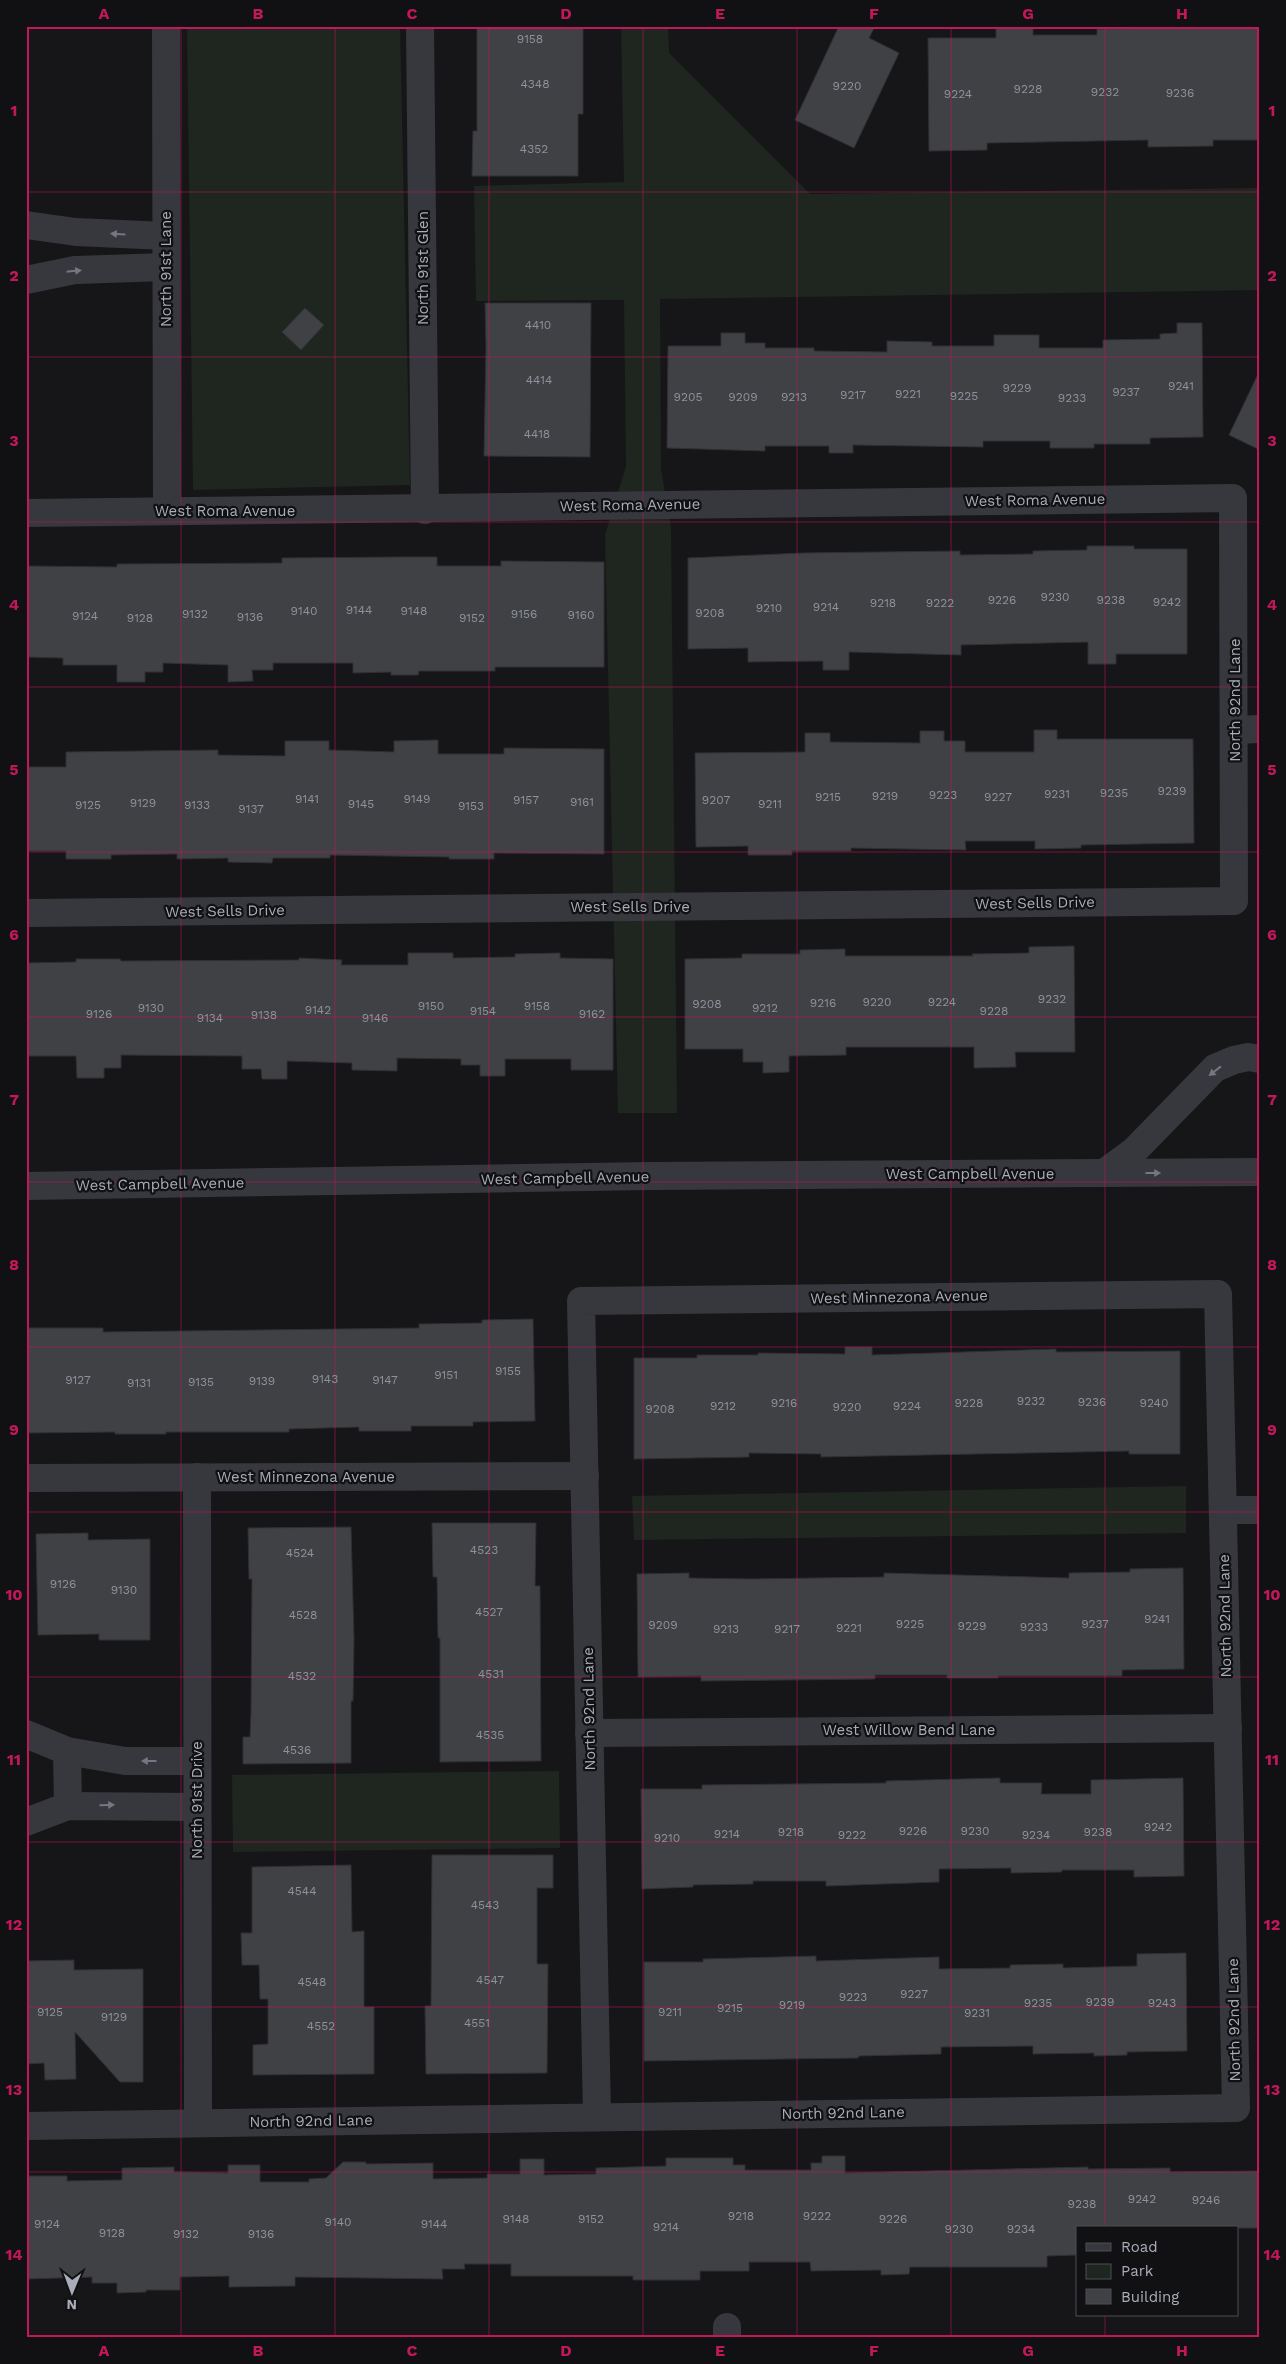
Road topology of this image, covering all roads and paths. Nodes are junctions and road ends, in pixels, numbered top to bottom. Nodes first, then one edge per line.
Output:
1 (166, 26) edge
2 (420, 26) edge
3 (26, 225) edge
4 (166, 236) junction
5 (166, 267) junction
6 (26, 280) edge
7 (1233, 498) joint
8 (425, 510) junction
9 (167, 511) junction
10 (26, 513) edge
11 (1248, 729) edge
12 (1234, 901) joint
13 (26, 913) edge
14 (1260, 1060) edge
15 (1260, 1172) edge
16 (1104, 1173) junction
17 (26, 1186) edge
18 (1218, 1294) joint
19 (581, 1301) joint
20 (585, 1476) junction
21 (197, 1477) junction
22 (26, 1478) edge
23 (1223, 1510) junction
24 (1260, 1510) edge
25 (1228, 1728) junction
26 (589, 1733) junction
27 (26, 1734) edge
28 (67, 1751) junction
29 (198, 1761) junction
30 (68, 1806) junction
31 (197, 1807) junction
32 (26, 1822) edge
33 (597, 2116) junction
34 (198, 2123) junction
35 (26, 2126) edge

1 - 4 street, North 91st Lane
2 - 8 street, North 91st Glen
4 -> 3 street
4 - 5 street, North 91st Lane
6 -> 5 street
5 - 9 street, North 91st Lane
7 - 8 street, West Roma Avenue
7 - 11 street, North 92nd Lane
8 - 9 street, West Roma Avenue
9 - 10 street, West Roma Avenue
11 - 12 street, North 92nd Lane
12 - 13 street, West Sells Drive
14 -> 16 street
16 -> 15 street, West Campbell Avenue
16 - 17 street, West Campbell Avenue
18 - 19 street, West Minnezona Avenue
18 - 23 street, North 92nd Lane
19 - 20 street, North 92nd Lane
20 - 21 street, West Minnezona Avenue
20 - 26 street, North 92nd Lane
21 - 22 street, West Minnezona Avenue
21 - 29 street, North 91st Drive
23 - 24 street
23 - 25 street, North 92nd Lane
25 - 26 street, West Willow Bend Lane
25 - 33 street, North 92nd Lane
26 - 33 street, North 92nd Lane
27 - 28 street
29 -> 28 street
28 - 30 street
29 - 31 street, North 91st Drive
30 -> 31 street
30 - 32 street
31 - 34 street, North 91st Drive
33 - 34 street, North 92nd Lane
34 - 35 street, North 92nd Lane

